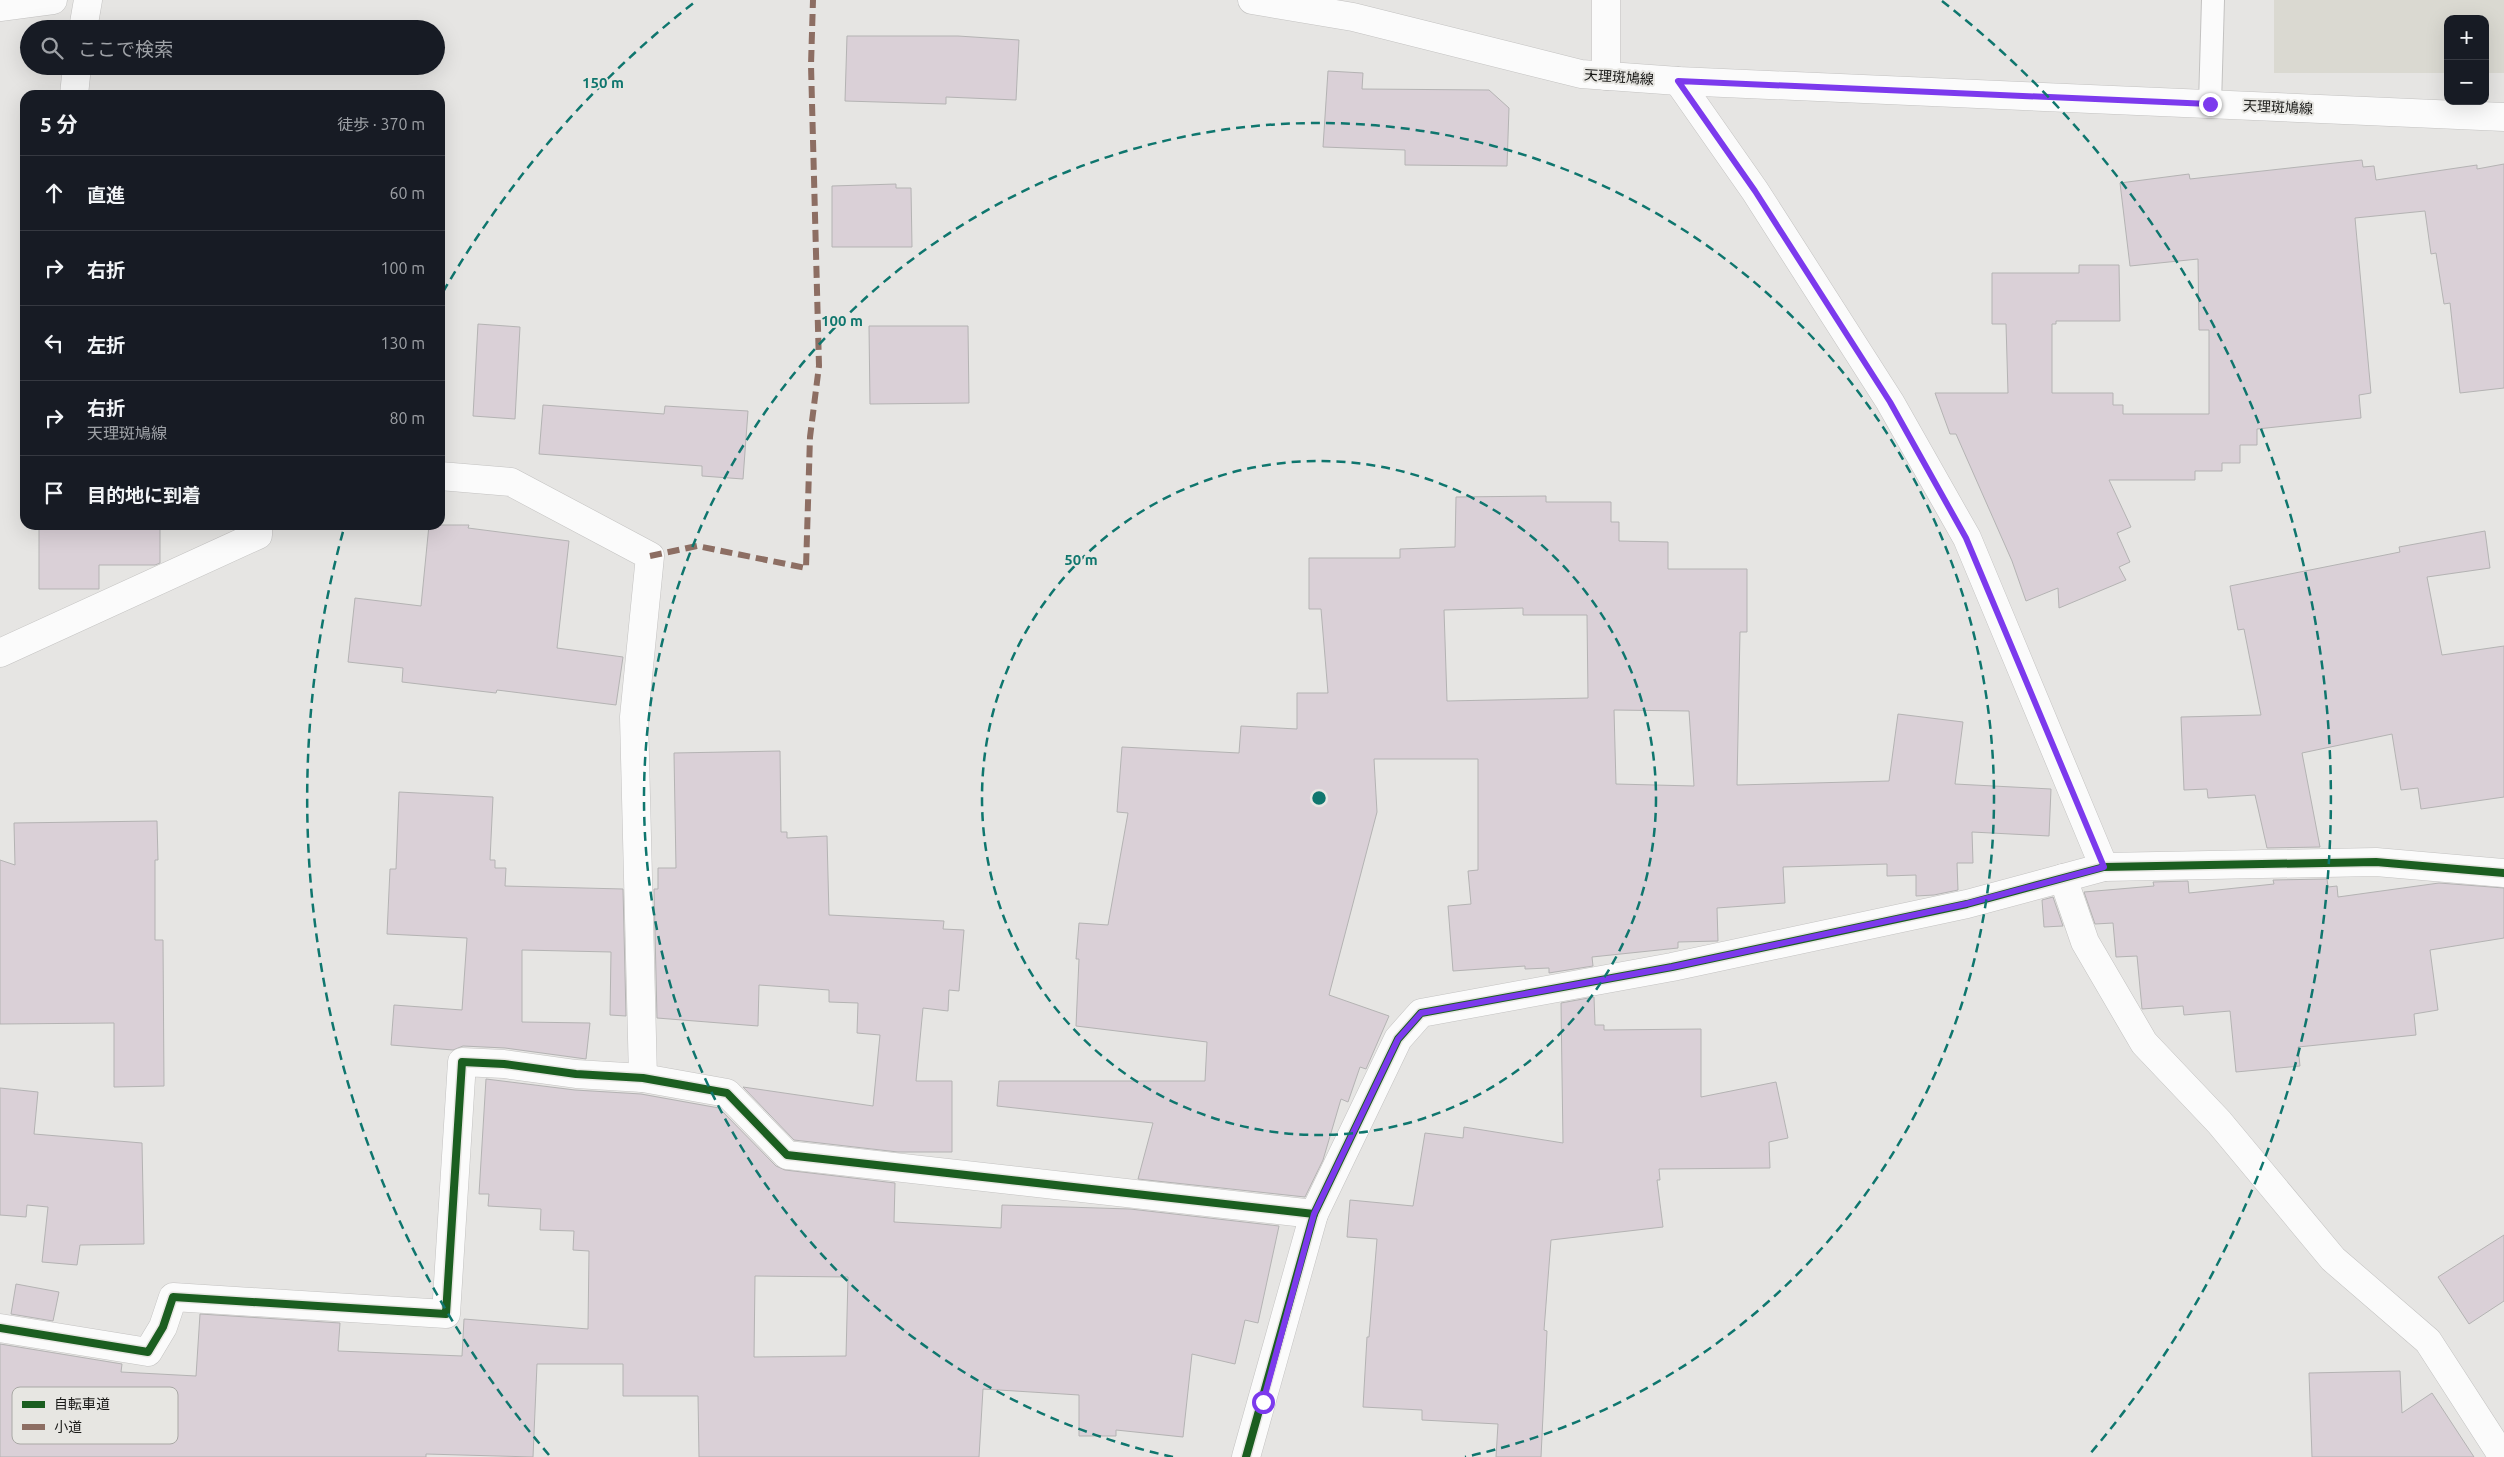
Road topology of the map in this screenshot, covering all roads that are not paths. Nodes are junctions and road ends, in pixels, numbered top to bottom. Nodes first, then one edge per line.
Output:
1 (49, 0) edge
2 (88, 0) edge
3 (1252, 0) edge
4 (1606, 0) edge
5 (2213, 0) edge
6 (0, 7) edge
7 (85, 20) edge
8 (76, 75) edge
9 (1606, 76) junction
10 (1678, 81) junction
11 (75, 90) edge
12 (2210, 104) junction
13 (2504, 117) edge
14 (445, 476) edge
15 (258, 530) edge
16 (0, 652) edge
17 (2104, 867) junction
18 (2504, 873) edge
19 (2063, 878) junction
20 (643, 1078) junction
21 (1314, 1214) junction
22 (0, 1328) edge
23 (1246, 1457) edge
24 (2504, 1457) edge

1 - 6 street
2 - 7 street
3 - 9 street, 天理斑鳩線
4 - 9 street
5 - 12 lane
8 - 11 street
9 - 10 street, 天理斑鳩線
10 - 12 street, 天理斑鳩線
10 - 17 street
12 - 13 street, 天理斑鳩線
14 - 20 street
15 - 16 street
17 - 18 street
17 - 19 street
19 - 21 street
19 - 24 street
20 - 21 street
20 - 22 street
21 - 23 street

